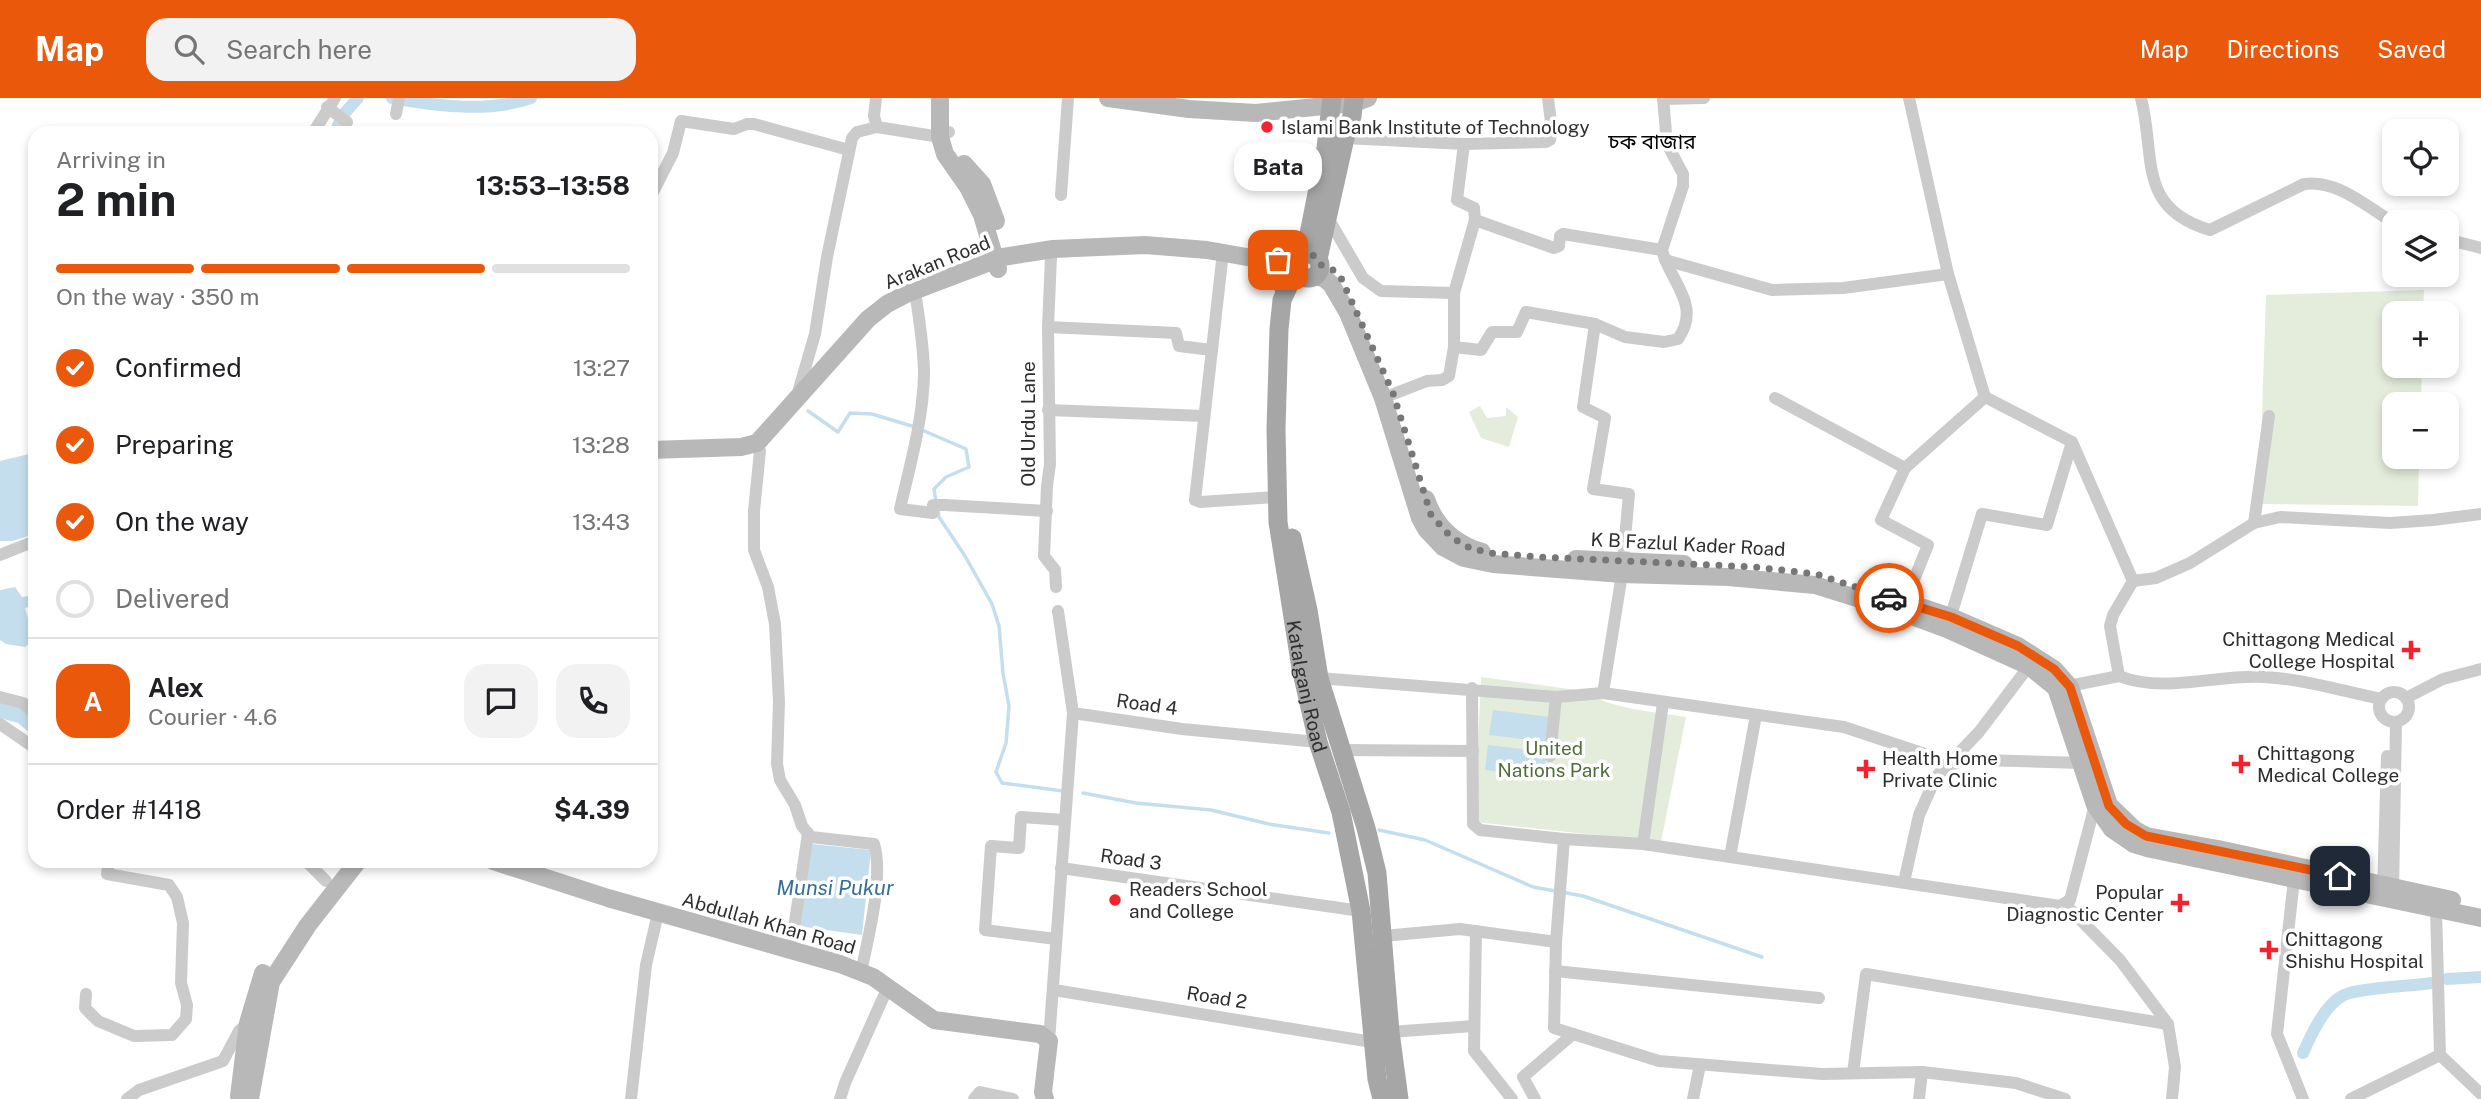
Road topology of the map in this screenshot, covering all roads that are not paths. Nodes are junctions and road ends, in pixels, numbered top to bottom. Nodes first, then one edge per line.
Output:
1 (399, 98) edge
2 (876, 98) edge
3 (940, 98) edge
4 (949, 98) edge
5 (1068, 98) edge
6 (1108, 98) edge
7 (1548, 98) edge
8 (1704, 98) edge
9 (1909, 98) edge
10 (2141, 98) edge
11 (1663, 99) edge
12 (1359, 100) edge
13 (1332, 101) edge
14 (331, 102) edge
15 (396, 114) dead end
16 (347, 122) dead end
17 (317, 126) edge
18 (877, 128) junction
19 (944, 134) junction
20 (1345, 138) junction
21 (1464, 144) junction
22 (849, 150) junction
23 (658, 182) edge
24 (1061, 195) dead end
25 (2382, 216) edge
26 (1328, 218) junction
27 (1475, 220) junction
28 (2459, 242) edge
29 (2481, 248) edge
30 (1663, 255) junction
31 (1051, 257) junction
32 (1222, 261) junction
33 (1000, 263) junction
34 (1308, 266) junction
35 (1269, 268) junction
36 (1948, 274) junction
37 (1285, 291) junction
38 (1454, 293) junction
39 (916, 298) junction
40 (1595, 324) junction
41 (1048, 327) junction
42 (1454, 347) junction
43 (1212, 350) junction
44 (1388, 396) junction
45 (1985, 397) junction
46 (798, 398) junction
47 (1776, 398) dead end
48 (1048, 410) junction
49 (1204, 416) junction
50 (2270, 416) dead end
51 (2072, 442) junction
52 (759, 447) junction
53 (658, 450) edge
54 (658, 458) edge
55 (1906, 468) junction
56 (1275, 497) junction
57 (1047, 511) junction
58 (2481, 513) edge
59 (2254, 523) junction
60 (28, 544) edge
61 (0, 555) edge
62 (1622, 568) junction
63 (2133, 581) junction
64 (1056, 587) dead end
65 (1902, 607) junction
66 (1058, 611) dead end
67 (1949, 623) junction
68 (2029, 666) junction
69 (2481, 669) edge
70 (2119, 676) junction
71 (1319, 678) junction
72 (2063, 687) junction
73 (1472, 688) junction
74 (1603, 693) junction
75 (1556, 696) junction
76 (0, 697) edge
77 (2406, 698) junction
78 (2381, 699) junction
79 (1663, 703) junction
80 (28, 708) edge
81 (1073, 713) junction
82 (1756, 715) junction
83 (2392, 721) junction
84 (0, 724) edge
85 (1318, 742) junction
86 (28, 743) edge
87 (1340, 750) junction
88 (1473, 751) junction
89 (1550, 756) dead end
90 (2082, 763) junction
91 (1945, 767) junction
92 (2095, 804) junction
93 (1065, 820) junction
94 (808, 833) junction
95 (1564, 839) junction
96 (1643, 844) junction
97 (1730, 857) junction
98 (108, 868) edge
99 (313, 868) edge
100 (337, 868) edge
101 (353, 868) edge
102 (515, 868) edge
103 (1061, 868) junction
104 (2294, 879) junction
105 (326, 881) junction
106 (1904, 882) junction
107 (2388, 894) junction
108 (2065, 904) junction
109 (2481, 906) edge
110 (2436, 909) junction
111 (1361, 911) junction
112 (658, 913) junction
113 (2481, 918) edge
114 (1476, 931) junction
115 (1383, 936) junction
116 (1056, 939) junction
117 (1556, 942) junction
118 (792, 950) junction
119 (1555, 971) junction
120 (861, 972) junction
121 (887, 989) junction
122 (1054, 990) junction
123 (86, 994) dead end
124 (1819, 998) dead end
125 (248, 1023) junction
126 (2168, 1024) junction
127 (1474, 1026) junction
128 (1573, 1034) junction
129 (1385, 1039) junction
130 (1049, 1041) junction
131 (2440, 1055) junction
132 (1700, 1065) junction
133 (1922, 1072) junction
134 (1853, 1073) junction
135 (2481, 1094) edge
136 (127, 1099) edge
137 (238, 1099) edge
138 (250, 1099) edge
139 (631, 1099) edge
140 (840, 1099) edge
141 (974, 1099) edge
142 (1013, 1099) edge
143 (1045, 1099) edge
144 (1382, 1099) edge
145 (1399, 1099) edge
146 (1512, 1099) edge
147 (1535, 1099) edge
148 (1693, 1099) edge
149 (1919, 1099) edge
150 (2065, 1099) edge
151 (2172, 1099) edge
152 (2303, 1099) edge
153 (2351, 1099) edge

1 - 15 street
2 - 18 street
3 - 19 main road
4 - 19 main road
5 - 24 street
6 - 13 main road
7 - 21 street
8 - 11 street
9 - 36 street
10 - 25 street
11 - 30 street
12 - 13 main road
12 - 20 main road
13 - 34 main road
14 - 16 street
14 - 17 street
18 - 19 street
18 - 22 street
19 - 33 main road
20 - 21 street
20 - 26 main road
21 - 27 street
22 - 23 street
22 - 46 street
26 - 34 main road
26 - 38 street
27 - 30 street
27 - 38 street
28 - 29 street
30 - 36 street
30 - 40 street
31 - 32 main road, Arakan Road
31 - 33 main road, Arakan Road
31 - 41 street, Old Urdu Lane
32 - 35 main road, Arakan Road
32 - 43 street
33 - 34 main road, Arakan Road
33 - 39 main road, Arakan Road
33 - 46 main road, Arakan Road
34 - 35 main road, Arakan Road
34 - 37 main road, Katalganj Road
34 - 44 main road, K B Fazlul Kader Road
34 - 71 main road, Katalganj Road
35 - 37 main road
36 - 45 street
37 - 56 main road, Katalganj Road
38 - 42 street
39 - 52 main road, Arakan Road
39 - 57 street
40 - 42 street
40 - 62 street
41 - 43 street
41 - 48 street, Old Urdu Lane
42 - 44 street
43 - 49 street
44 - 62 main road, K B Fazlul Kader Road
45 - 51 street
45 - 55 street
46 - 52 main road, Arakan Road
47 - 55 street
48 - 49 street
48 - 57 street, Old Urdu Lane
49 - 56 street
50 - 59 street
51 - 63 street
51 - 67 street
52 - 53 main road
52 - 54 main road
52 - 94 street
55 - 65 street
56 - 85 main road, Katalganj Road
57 - 64 street, Old Urdu Lane
58 - 59 street
59 - 63 street
60 - 61 street
62 - 65 main road, K B Fazlul Kader Road
62 - 74 street
63 - 70 street
65 - 67 main road, K B Fazlul Kader Road
66 - 81 street
67 - 68 main road, K B Fazlul Kader Road
67 - 72 main road, K B Fazlul Kader Road
68 - 72 main road, K B Fazlul Kader Road
68 - 91 street
69 - 77 street
70 - 72 street
70 - 78 street
71 - 73 street
71 - 87 main road, Katalganj Road
72 - 90 main road, K B Fazlul Kader Road
72 - 107 main road, K B Fazlul Kader Road
73 - 75 street
73 - 88 street
74 - 75 street
74 - 79 street
75 - 89 street
76 - 80 street
77 - 78 street
77 - 83 street
78 - 83 street
79 - 82 street
79 - 96 street
81 - 85 street, Road 4
81 - 93 street
82 - 91 street
82 - 97 street
83 - 107 street
84 - 86 street
85 - 111 main road, Katalganj Road
87 - 88 street
87 - 115 main road, Katalganj Road
88 - 95 street
90 - 91 street
90 - 92 main road, K B Fazlul Kader Road
91 - 106 street
92 - 104 main road, K B Fazlul Kader Road
92 - 108 street
93 - 103 street
93 - 116 street
94 - 118 street
94 - 120 street
95 - 96 street
95 - 117 street
96 - 97 street
97 - 106 street
98 - 123 street
99 - 105 street
100 - 105 main road
101 - 138 main road
102 - 112 main road, Abdullah Khan Road
103 - 111 street, Road 3
103 - 116 street
104 - 107 main road, K B Fazlul Kader Road
104 - 152 street
105 - 125 main road
106 - 108 street
107 - 109 main road, K B Fazlul Kader Road
107 - 110 main road, K B Fazlul Kader Road
108 - 126 street
110 - 113 main road, K B Fazlul Kader Road
110 - 131 street
111 - 129 main road, Katalganj Road
112 - 118 main road, Abdullah Khan Road
112 - 139 street
114 - 115 street
114 - 117 street
114 - 127 street
115 - 129 main road, Katalganj Road
116 - 122 street
117 - 119 street
118 - 120 main road, Abdullah Khan Road
119 - 124 street
119 - 128 street
120 - 121 main road, Abdullah Khan Road
121 - 130 main road, Abdullah Khan Road
121 - 140 street
122 - 129 street, Road 2
122 - 130 street
125 - 136 street
125 - 137 main road
126 - 134 street
126 - 151 street
127 - 129 street, Road 2
127 - 146 street
128 - 132 street
128 - 147 street
129 - 144 main road, Katalganj Road
129 - 145 main road, Katalganj Road
130 - 143 main road
131 - 135 street
131 - 153 street
132 - 134 street
132 - 148 street
133 - 134 street
133 - 149 street
133 - 150 street
141 - 142 street

